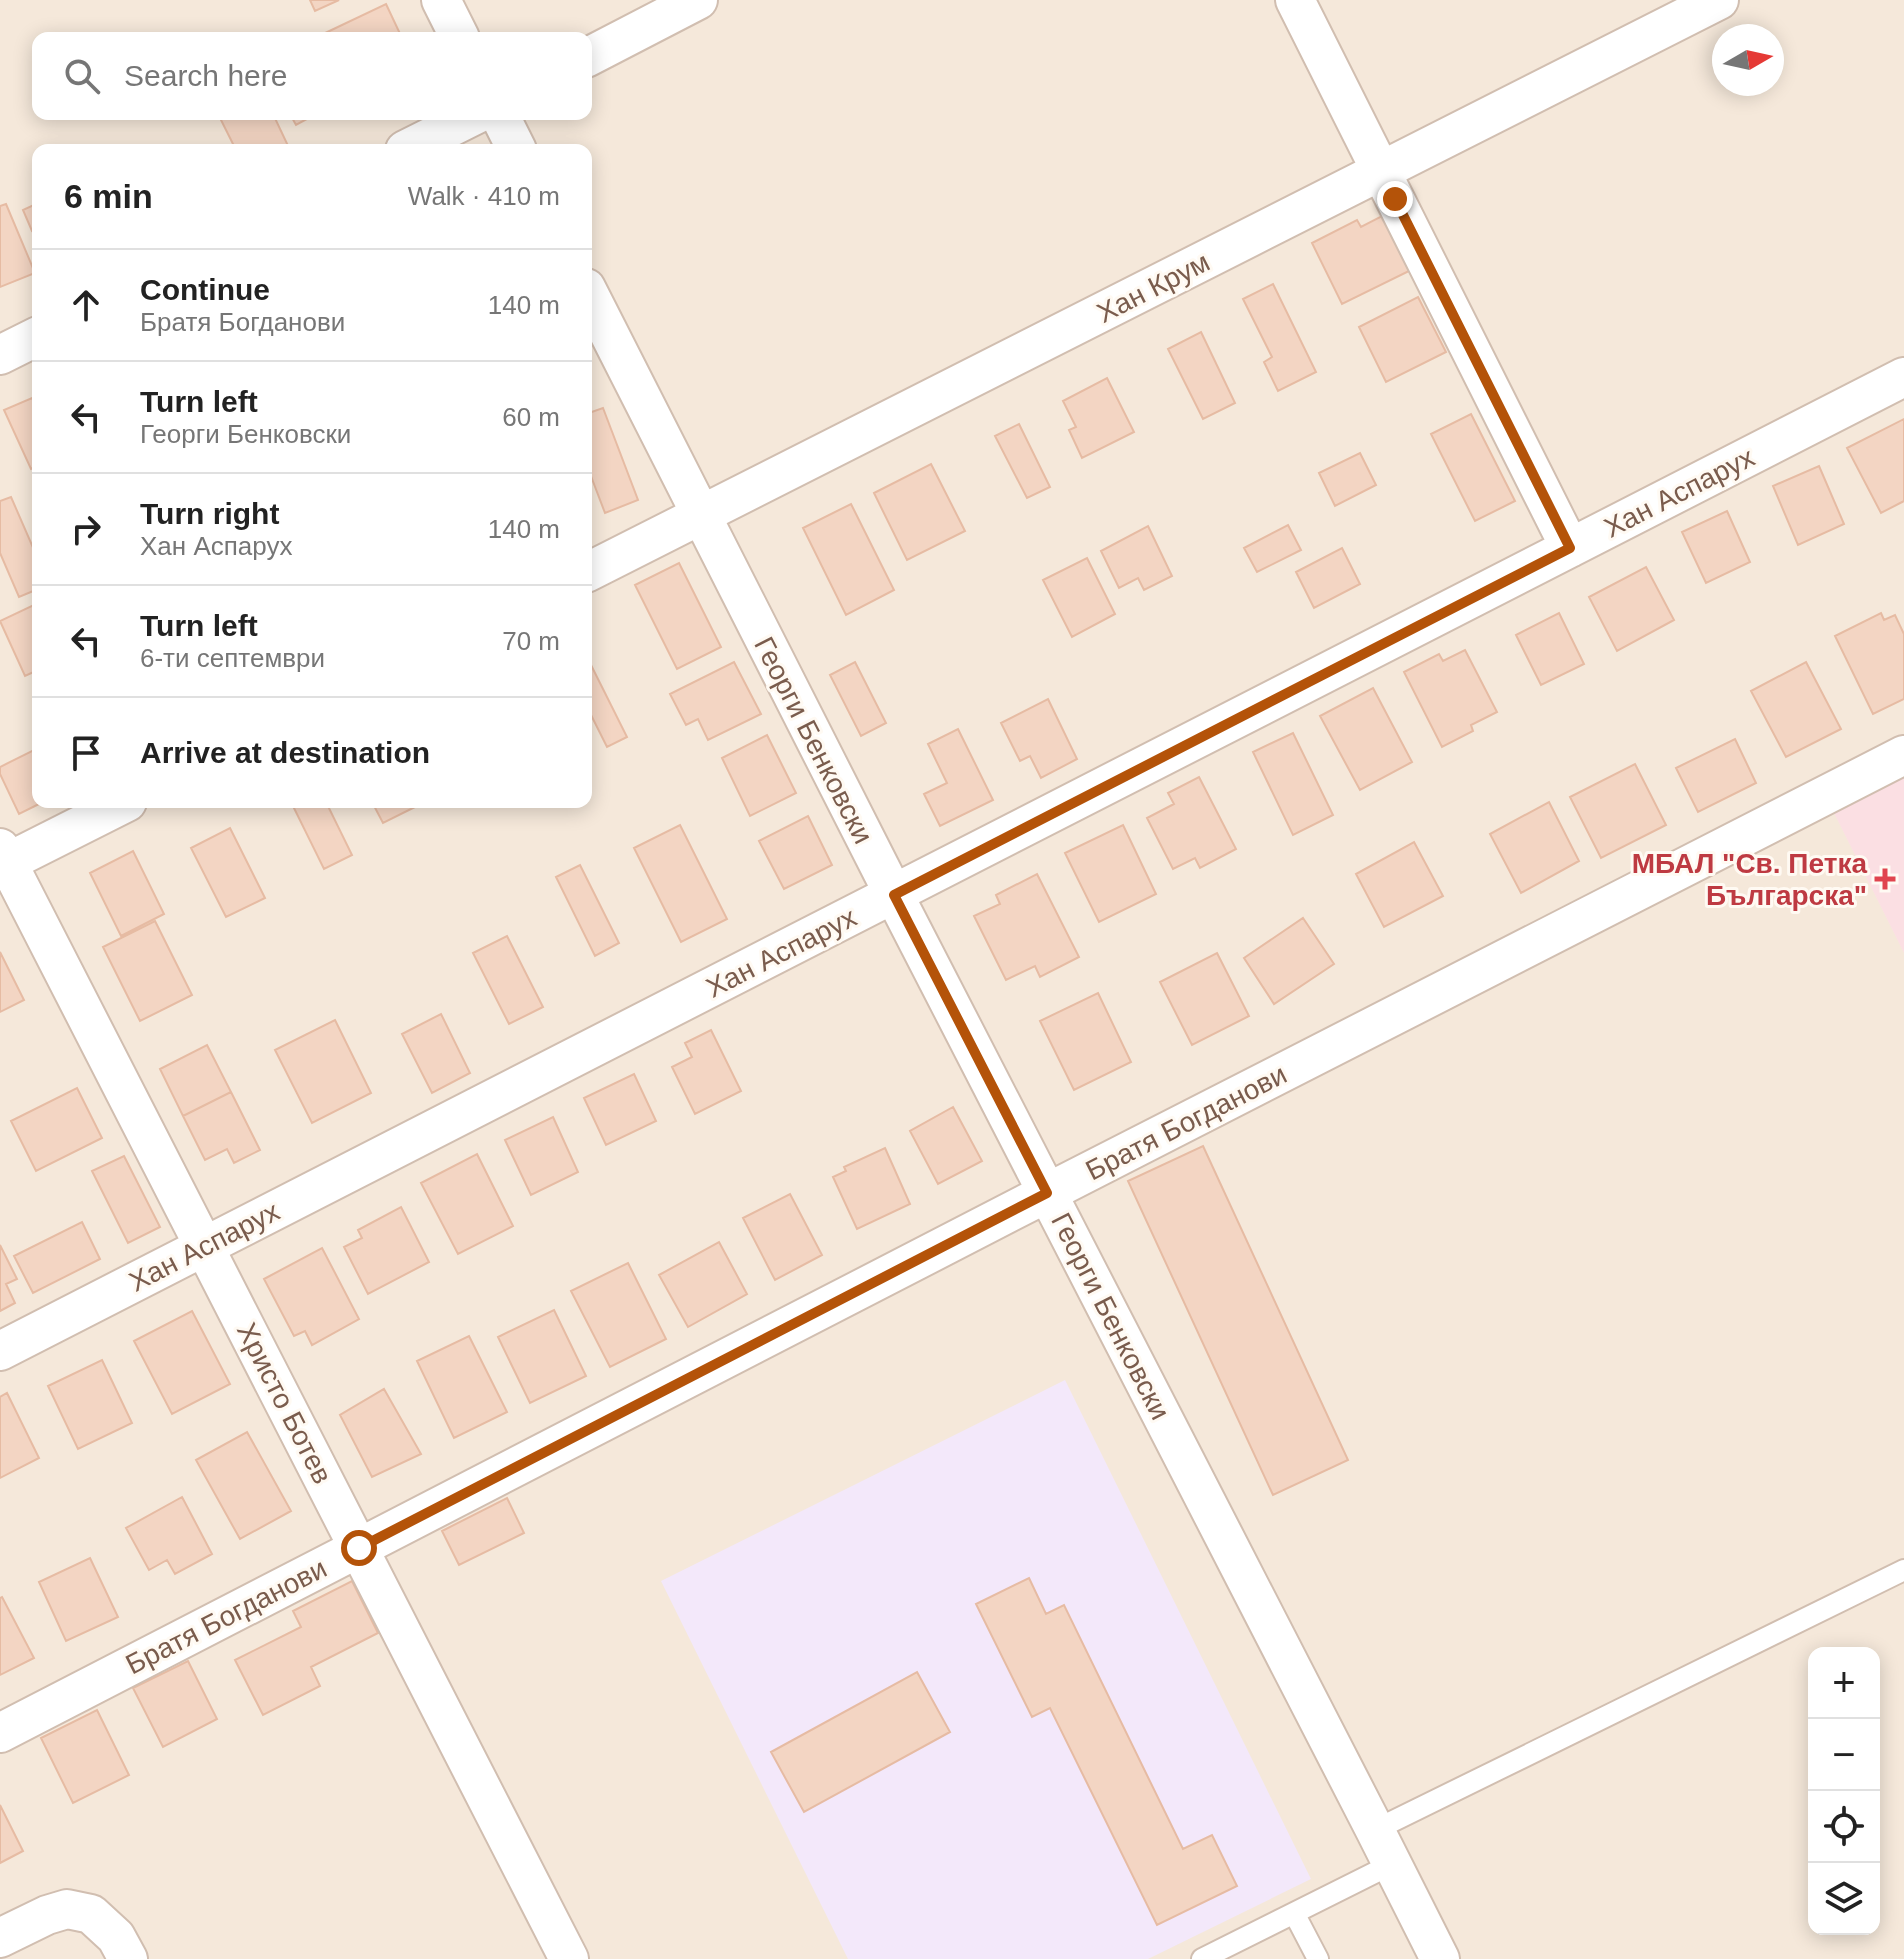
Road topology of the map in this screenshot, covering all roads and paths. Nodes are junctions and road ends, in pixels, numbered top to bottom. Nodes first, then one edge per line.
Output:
1 (441, 0) edge
2 (698, 0) edge
3 (1295, 0) edge
4 (1719, 0) edge
5 (457, 32) edge
6 (592, 55) edge
7 (465, 120) edge
8 (502, 120) edge
9 (417, 144) edge
10 (514, 144) edge
11 (1381, 171) junction
12 (592, 300) edge
13 (32, 339) edge
14 (0, 355) edge
15 (1904, 377) edge
16 (700, 516) junction
17 (1570, 548) junction
18 (592, 570) edge
19 (1904, 755) edge
20 (114, 808) edge
21 (2, 858) edge
22 (894, 895) junction
23 (1047, 1193) junction
24 (203, 1246) junction
25 (0, 1351) edge
26 (359, 1548) junction
27 (1904, 1570) edge
28 (0, 1733) edge
29 (1375, 1830) junction
30 (1392, 1864) junction
31 (1294, 1913) junction
32 (0, 1938) edge
33 (128, 1959) edge
34 (569, 1959) edge
35 (1202, 1959) edge
36 (1318, 1959) edge
37 (1440, 1959) edge

1 - 5 street
2 - 6 street
3 - 11 street
4 - 11 street, Хан Крум
7 - 9 street
8 - 10 street
11 - 16 street, Хан Крум
11 - 17 street
12 - 16 street, Георги Бенковски
13 - 14 street
15 - 17 street, Хан Аспарух
16 - 18 street, Хан Крум
16 - 22 street, Георги Бенковски
17 - 22 street, Хан Аспарух
19 - 23 street, Братя Богданови
20 - 21 street
21 - 24 street, Христо Ботев
22 - 23 street, Георги Бенковски
22 - 24 street, Хан Аспарух
23 - 26 street, Братя Богданови
23 - 29 street, Георги Бенковски
24 - 25 street, Хан Аспарух
24 - 26 street, Христо Ботев
26 - 28 street, Братя Богданови
26 - 34 street, Христо Ботев
27 - 29 lane
29 - 30 street, Георги Бенковски
30 - 31 lane
30 - 37 street, Георги Бенковски
31 - 35 lane
31 - 36 lane
32 - 33 street

